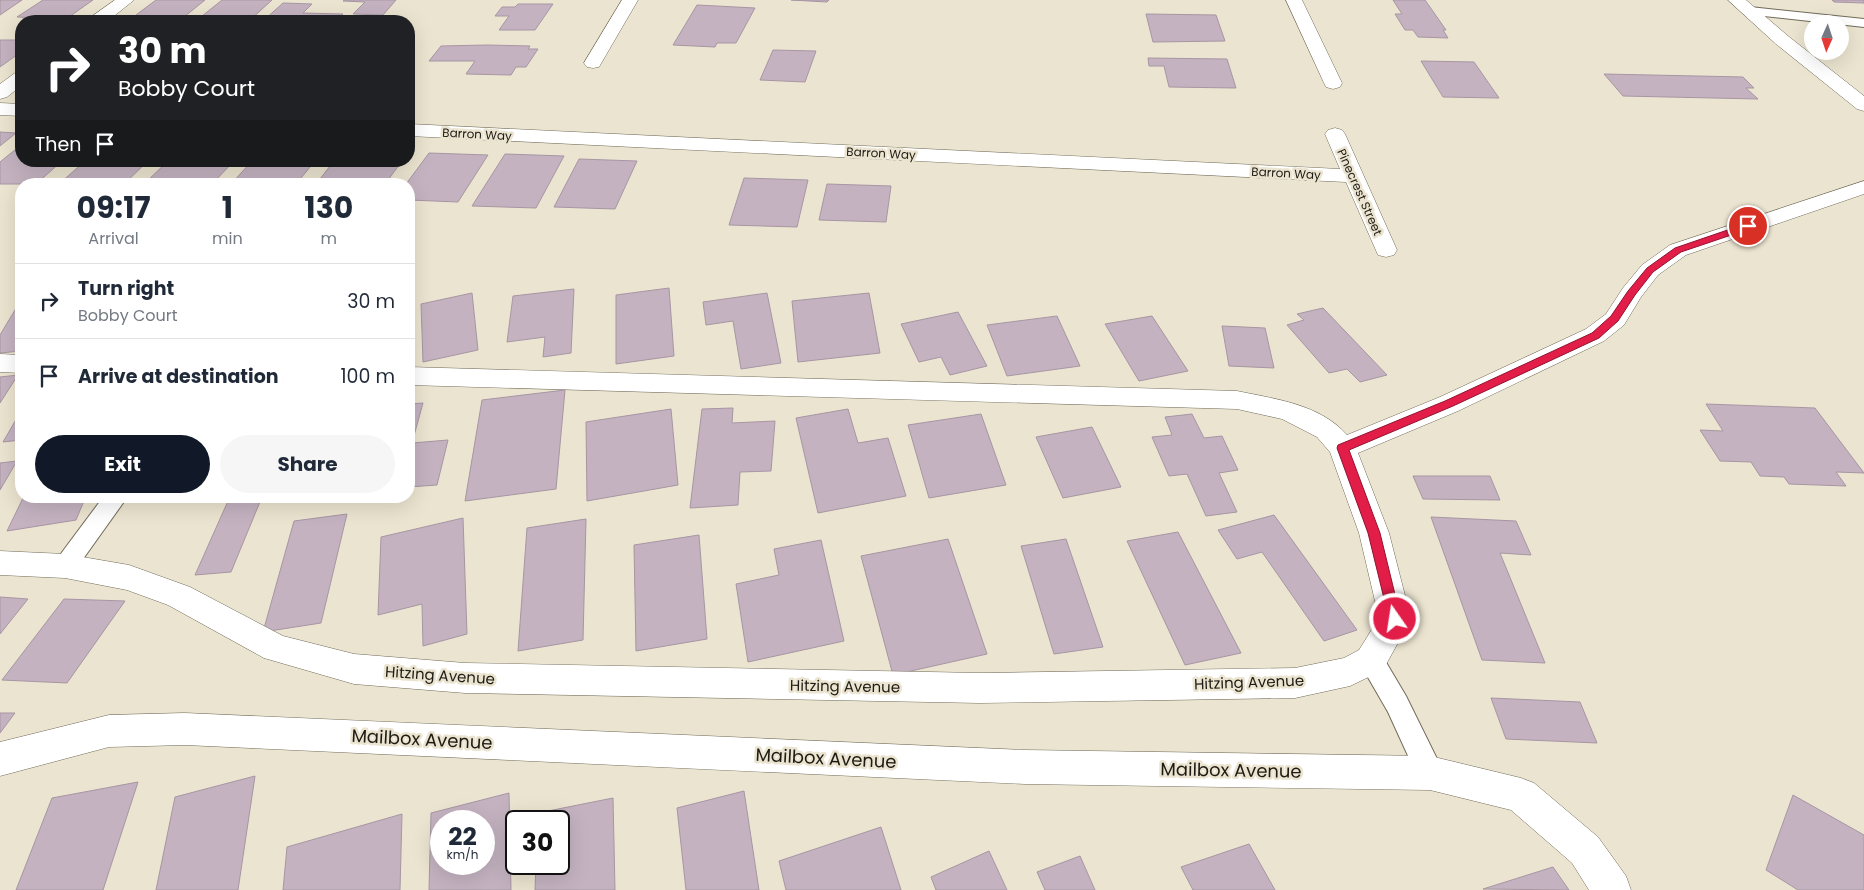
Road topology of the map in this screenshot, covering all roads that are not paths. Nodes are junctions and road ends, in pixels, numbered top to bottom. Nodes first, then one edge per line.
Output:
1 (126, 0) edge
2 (630, 0) edge
3 (1294, 0) edge
4 (1736, 0) edge
5 (1750, 11) junction
6 (105, 15) edge
7 (1864, 23) edge
8 (593, 63) dead end
9 (15, 82) edge
10 (1333, 82) dead end
11 (0, 93) edge
12 (1863, 104) edge
13 (0, 109) edge
14 (15, 110) edge
15 (415, 130) edge
16 (1335, 134) dead end
17 (1354, 176) junction
18 (1864, 187) edge
19 (1386, 250) dead end
20 (0, 363) edge
21 (15, 364) edge
22 (415, 376) edge
23 (1342, 448) junction
24 (112, 503) edge
25 (0, 563) edge
26 (65, 566) junction
27 (1371, 660) junction
28 (0, 759) edge
29 (1430, 773) junction
30 (1612, 890) edge

1 - 6 street
2 - 8 street
3 - 10 street
4 - 5 street
5 - 7 lane
5 - 12 street
9 - 11 street
13 - 14 street
15 - 17 street, Barron Way
16 - 17 street, Pinecrest Street
17 - 19 street, Pinecrest Street
18 - 23 street
20 - 21 street
22 - 23 street
23 - 27 street
24 - 26 lane
25 - 26 street, Hitzing Avenue
26 - 27 street, Hitzing Avenue
27 - 29 lane
28 - 29 street, Mailbox Avenue
29 - 30 street, Mailbox Avenue

